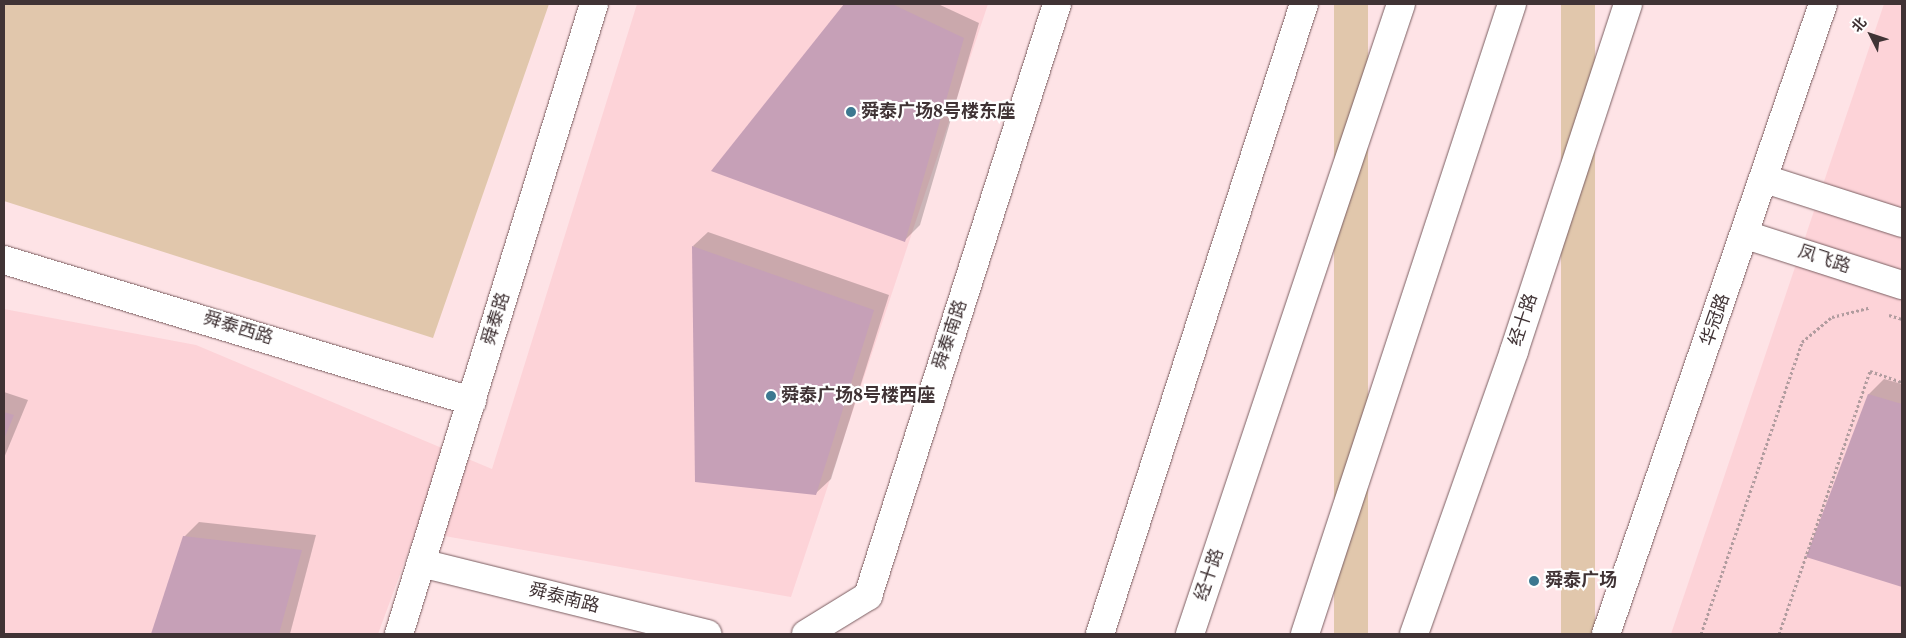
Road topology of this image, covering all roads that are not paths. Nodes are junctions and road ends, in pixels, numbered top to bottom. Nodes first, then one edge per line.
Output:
1 (594, 4) edge
2 (1057, 4) edge
3 (1304, 4) edge
4 (1401, 4) edge
5 (1512, 4) edge
6 (1628, 4) edge
7 (1823, 4) edge
8 (1765, 179) junction
9 (1902, 223) edge
10 (1746, 235) junction
11 (4, 260) edge
12 (1902, 285) edge
13 (472, 401) junction
14 (421, 564) junction
15 (399, 634) edge
16 (706, 634) edge
17 (806, 634) edge
18 (1100, 634) edge
19 (1190, 634) edge
20 (1305, 634) edge
21 (1414, 634) edge
22 (1606, 634) edge

1 - 13 main road, 舜泰路
2 - 17 main road, 舜泰南路
3 - 18 main road
4 - 19 main road, 经十路
5 - 20 main road
6 - 21 main road, 经十路
7 - 8 main road, 华冠路
8 - 9 main road
8 - 10 main road, 华冠路
10 - 12 main road, 凤飞路
10 - 22 main road, 华冠路
11 - 13 main road, 舜泰西路
13 - 14 main road, 舜泰路
14 - 15 main road, 舜泰路
14 - 16 main road, 舜泰南路

